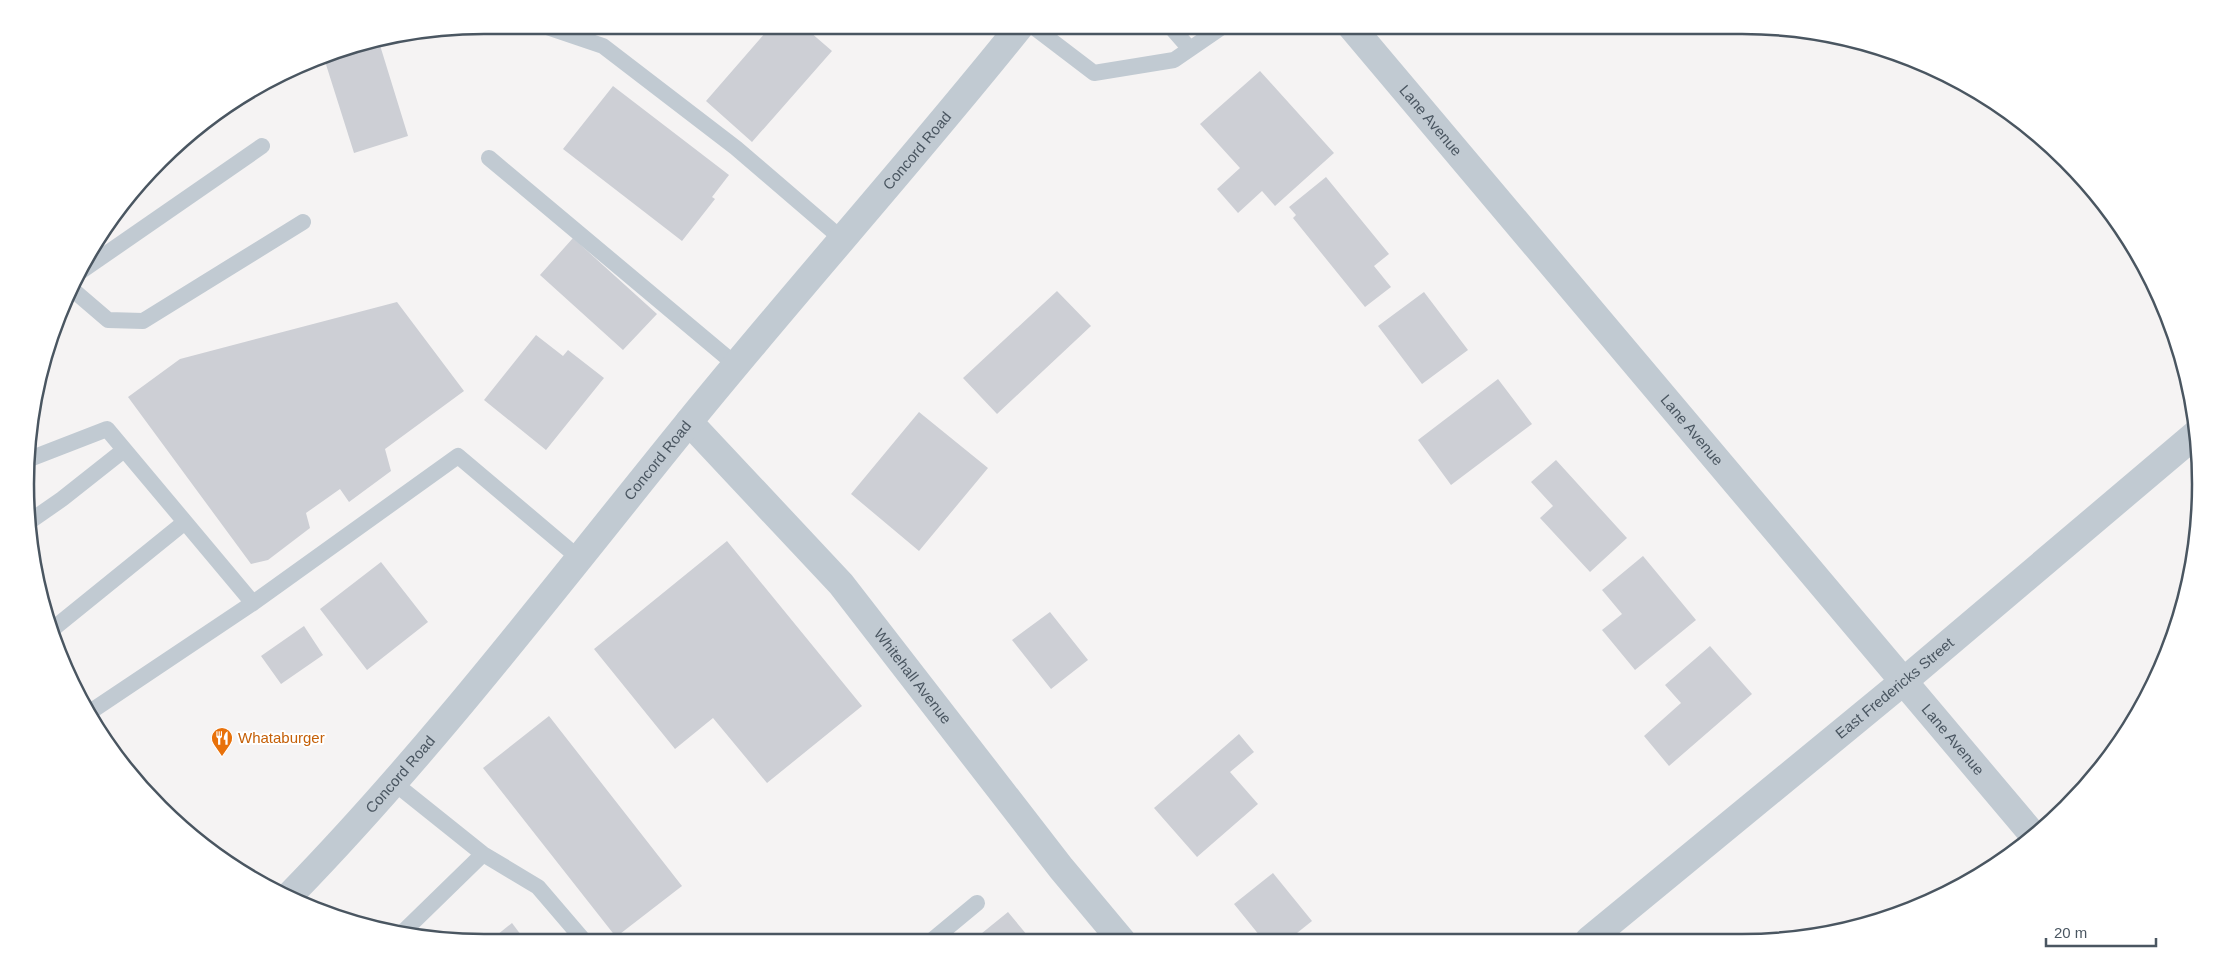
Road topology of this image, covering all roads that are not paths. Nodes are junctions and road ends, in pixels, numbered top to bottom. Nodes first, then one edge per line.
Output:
1 (567, 34) edge
2 (1013, 34) edge
3 (1043, 34) edge
4 (1177, 34) edge
5 (1212, 34) edge
6 (1358, 34) edge
7 (1190, 49) junction
8 (262, 146) dead end
9 (489, 158) dead end
10 (303, 222) dead end
11 (842, 239) junction
12 (91, 264) edge
13 (76, 293) edge
14 (736, 365) junction
15 (689, 422) junction
16 (2189, 439) edge
17 (124, 450) junction
18 (35, 457) edge
19 (35, 518) edge
20 (185, 522) junction
21 (580, 558) junction
22 (253, 603) junction
23 (57, 626) edge
24 (1904, 681) junction
25 (94, 709) edge
26 (393, 782) junction
27 (2029, 831) edge
28 (483, 854) junction
29 (293, 892) edge
30 (977, 903) dead end
31 (407, 928) edge
32 (578, 934) edge
33 (940, 934) edge
34 (1116, 934) edge
35 (1596, 934) edge

1 - 11 lane
2 - 11 street, Concord Road
3 - 7 lane
4 - 7 lane
5 - 7 lane
6 - 24 street, Lane Avenue
8 - 12 lane
9 - 14 lane
10 - 13 lane
11 - 14 street, Concord Road
14 - 15 street, Concord Road
15 - 21 street, Concord Road
15 - 34 street, Whitehall Avenue
16 - 24 street, East Fredericks Street
17 - 18 lane
17 - 19 lane
17 - 20 lane
20 - 22 lane
20 - 23 lane
21 - 22 lane
21 - 26 street, Concord Road
22 - 25 lane
24 - 27 street, Lane Avenue
24 - 35 street, East Fredericks Street
26 - 28 lane
26 - 29 street, Concord Road
28 - 31 lane
28 - 32 lane
30 - 33 lane

